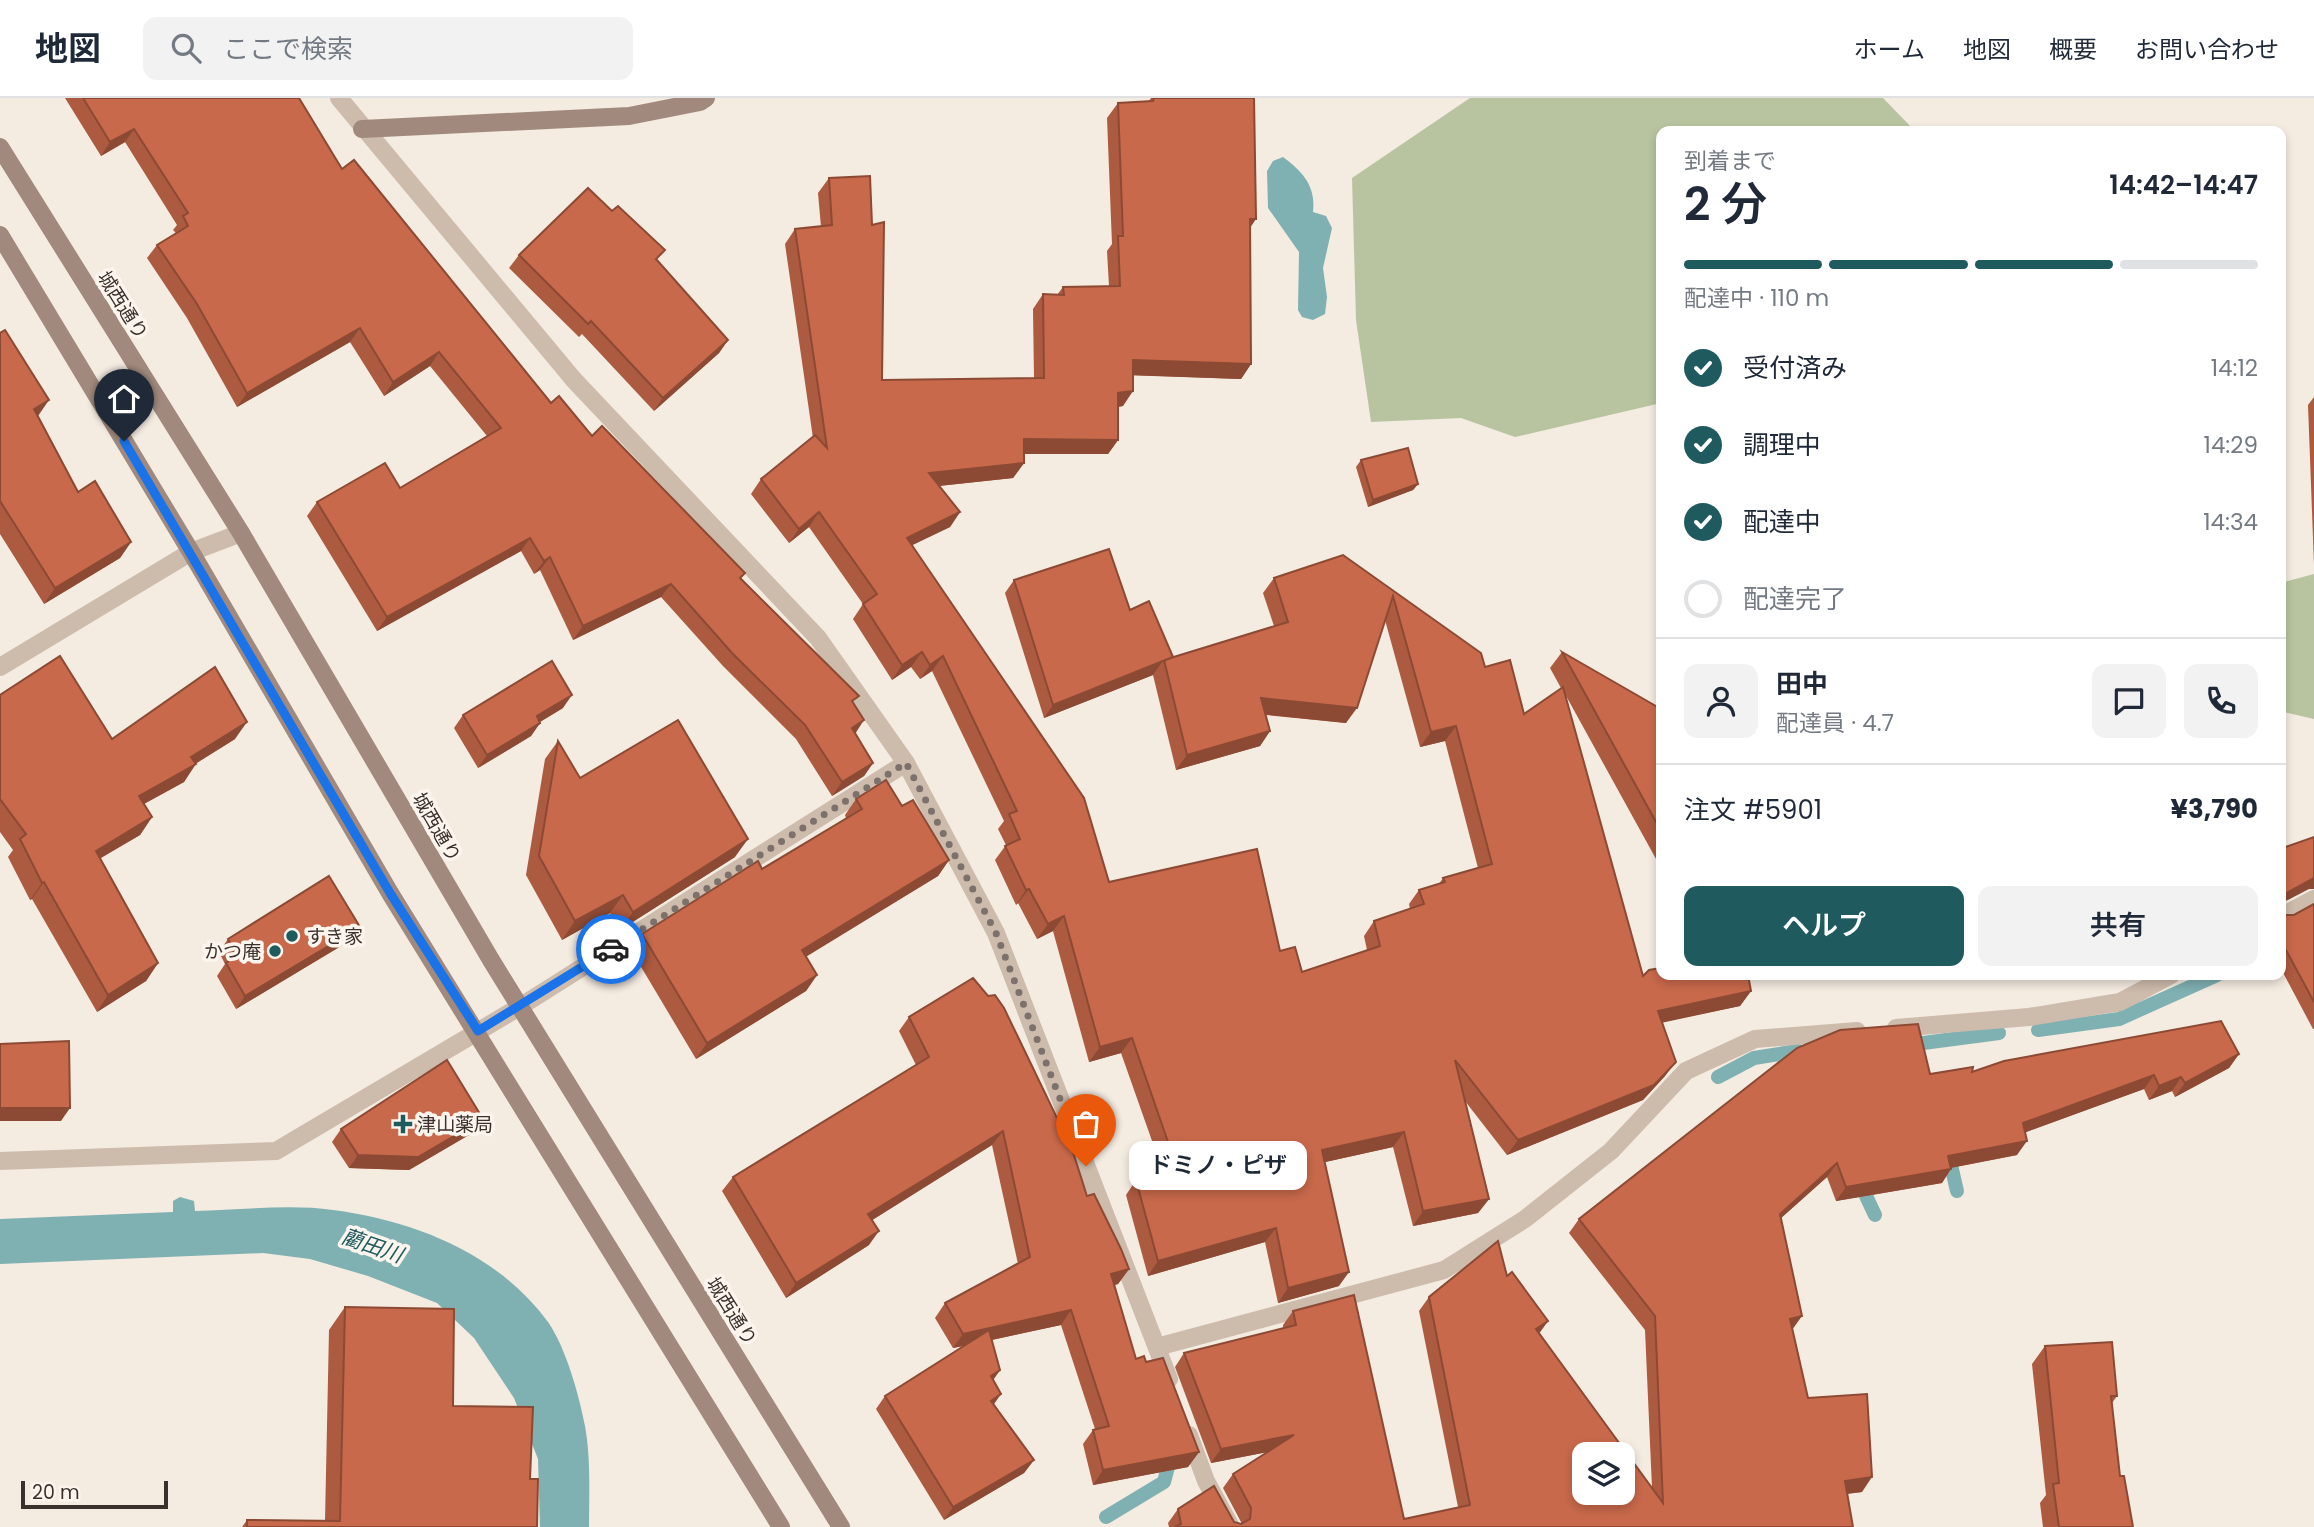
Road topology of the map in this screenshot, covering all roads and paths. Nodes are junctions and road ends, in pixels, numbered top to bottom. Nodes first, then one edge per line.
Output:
1 (339, 98) edge
2 (706, 98) edge
3 (362, 129) junction
4 (0, 147) edge
5 (0, 235) edge
6 (240, 533) junction
7 (191, 552) junction
8 (0, 667) edge
9 (906, 763) junction
10 (2314, 899) edge
11 (2286, 914) edge
12 (2162, 980) edge
13 (521, 1006) junction
14 (478, 1031) junction
15 (0, 1161) edge
16 (1157, 1347) junction
17 (1175, 1396) edge
18 (1184, 1420) edge
19 (781, 1527) edge
20 (841, 1527) edge
21 (1231, 1527) edge

1 - 3 street
2 - 3 street
3 - 9 street
4 - 6 street, 城西通り
5 - 7 street
6 - 7 street
6 - 13 street, 城西通り
7 - 8 street
7 - 14 street
9 - 13 street
9 - 16 street
10 - 11 street
12 - 16 street
13 - 14 street
13 - 20 street, 城西通り
14 - 15 street
14 - 19 street
16 - 17 street
18 - 21 street

